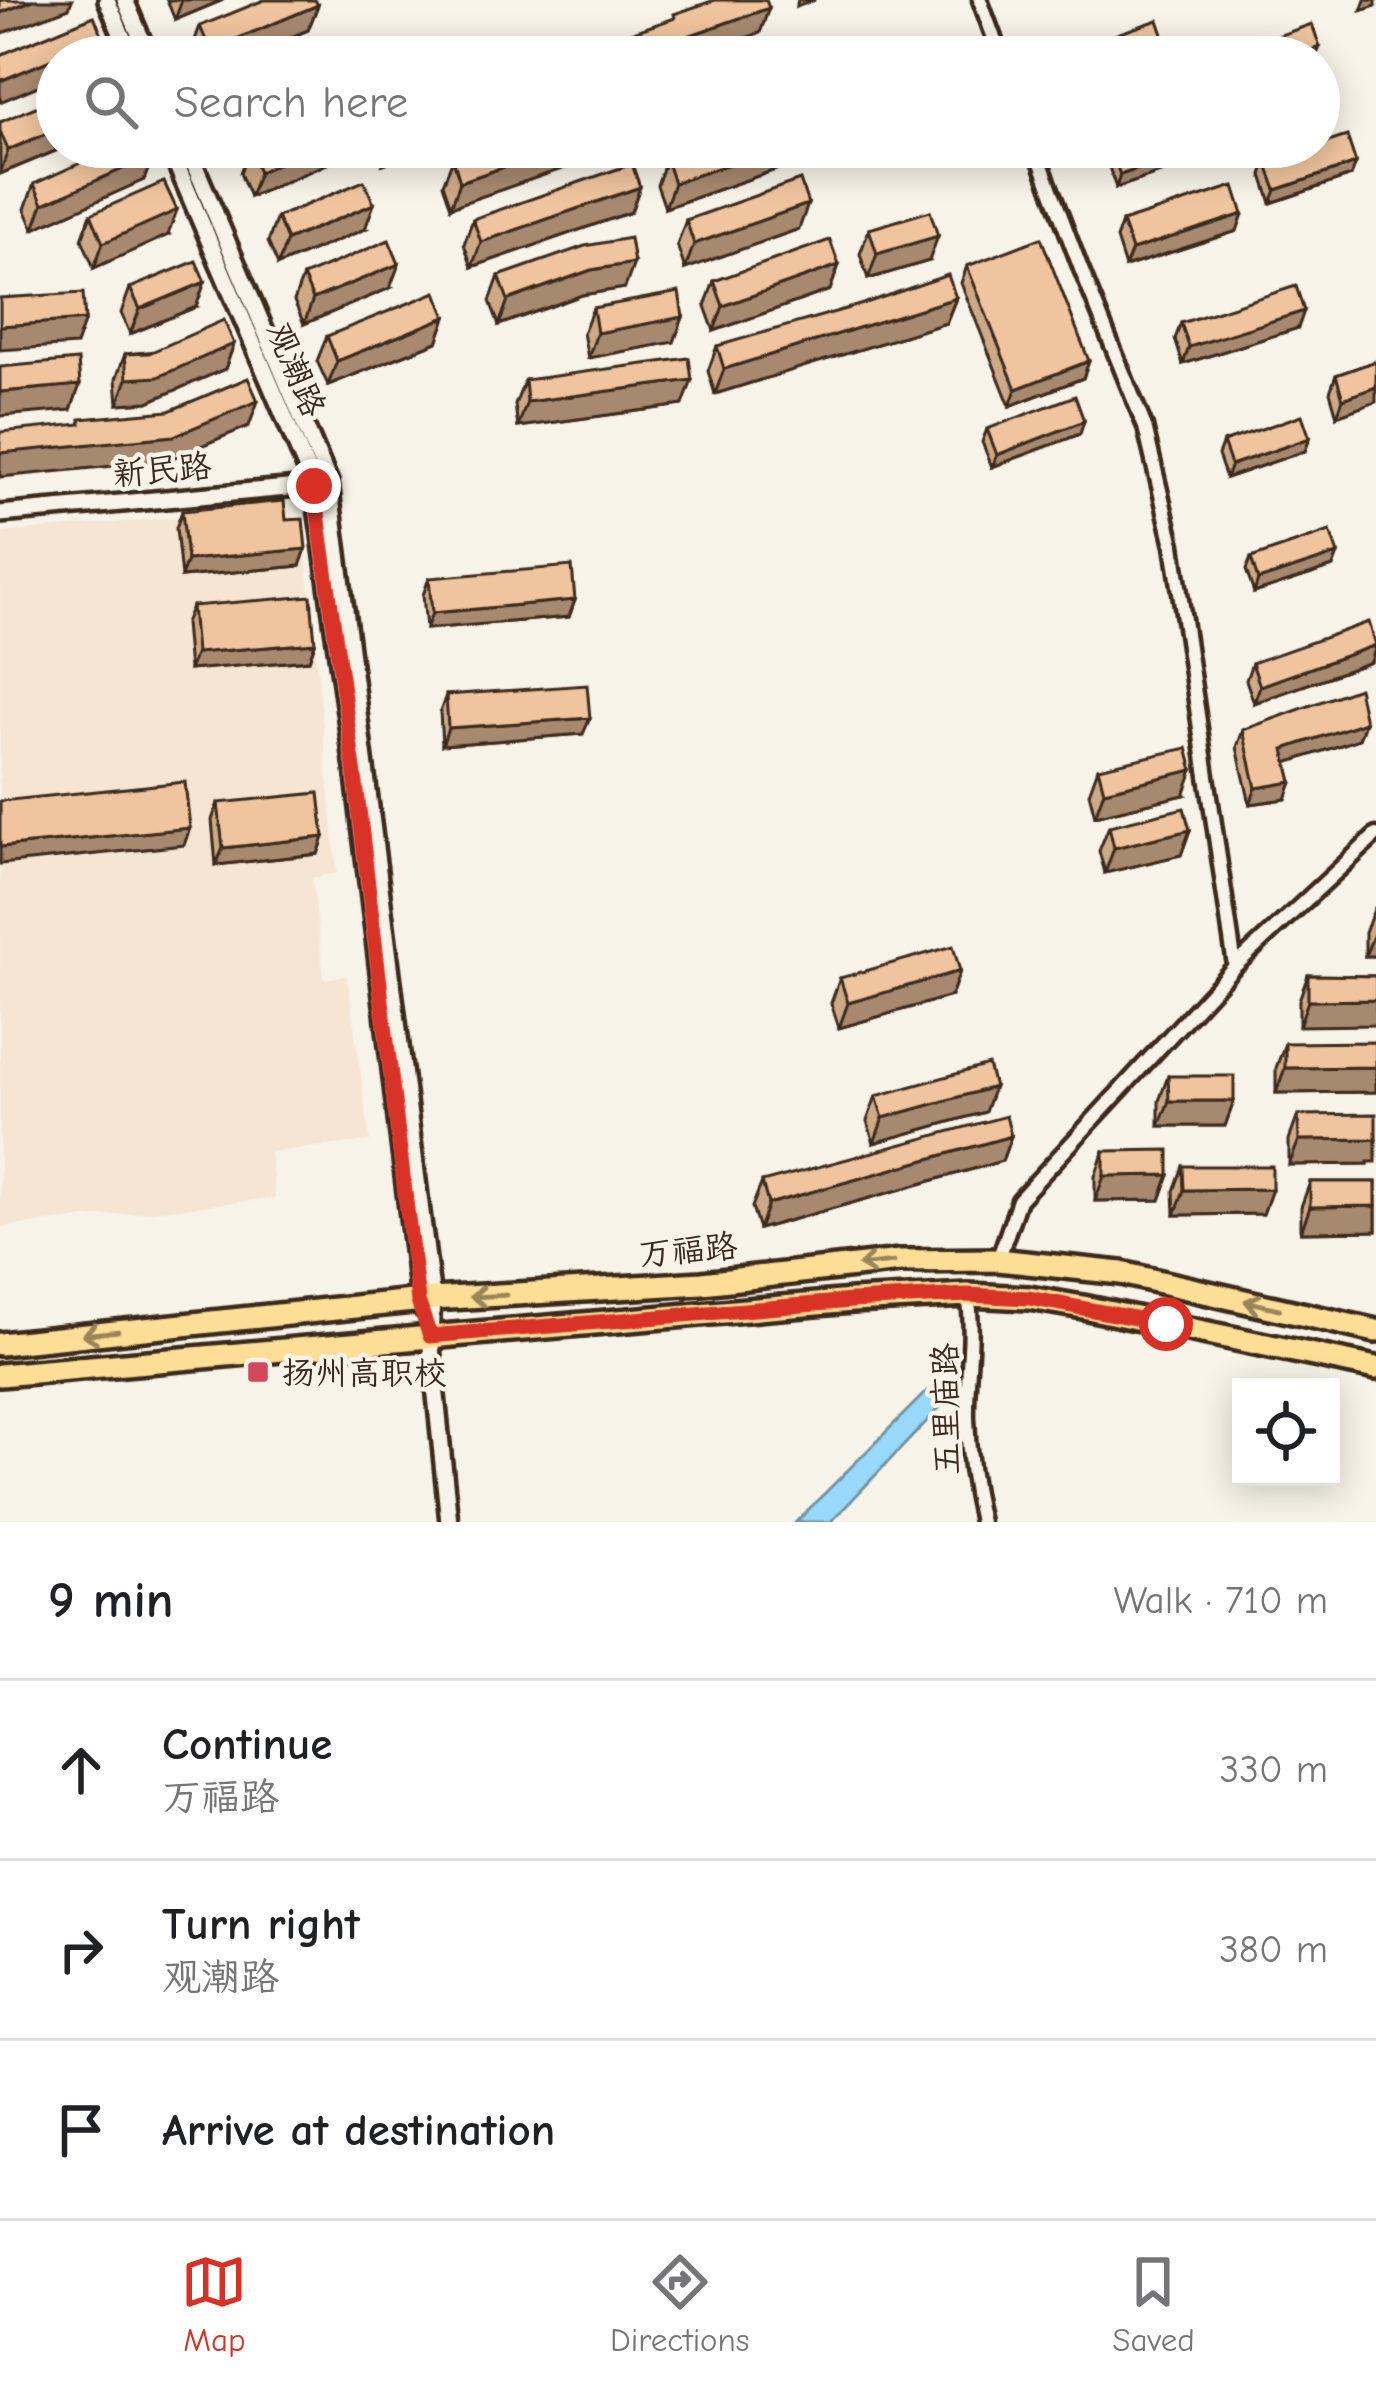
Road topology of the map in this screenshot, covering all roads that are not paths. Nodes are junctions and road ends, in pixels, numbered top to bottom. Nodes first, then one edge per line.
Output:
1 (106, 0) edge
2 (125, 0) edge
3 (980, 0) edge
4 (122, 36) edge
5 (140, 36) edge
6 (993, 36) edge
7 (179, 168) edge
8 (195, 168) edge
9 (1043, 168) edge
10 (322, 484) junction
11 (0, 514) edge
12 (1376, 835) edge
13 (1235, 966) junction
14 (998, 1260) junction
15 (968, 1295) junction
16 (425, 1300) junction
17 (1376, 1331) edge
18 (430, 1336) junction
19 (0, 1343) edge
20 (1376, 1369) edge
21 (0, 1375) edge
22 (449, 1522) edge
23 (981, 1522) edge

1 - 4 street
2 - 5 street
3 - 6 street
7 - 10 street, 观潮路
8 - 10 street, 观潮路
9 - 13 street
10 - 11 street, 新民路
10 - 16 street, 观潮路
12 - 13 street
13 - 14 street
14 -> 16 main road, 万福路
17 -> 14 main road, 万福路
15 - 18 main road, 万福路
15 - 20 main road, 万福路
15 - 23 street, 五里庙路
16 - 18 street, 观潮路
16 -> 19 main road, 万福路
18 - 21 main road, 万福路
18 - 22 street, 观潮路

